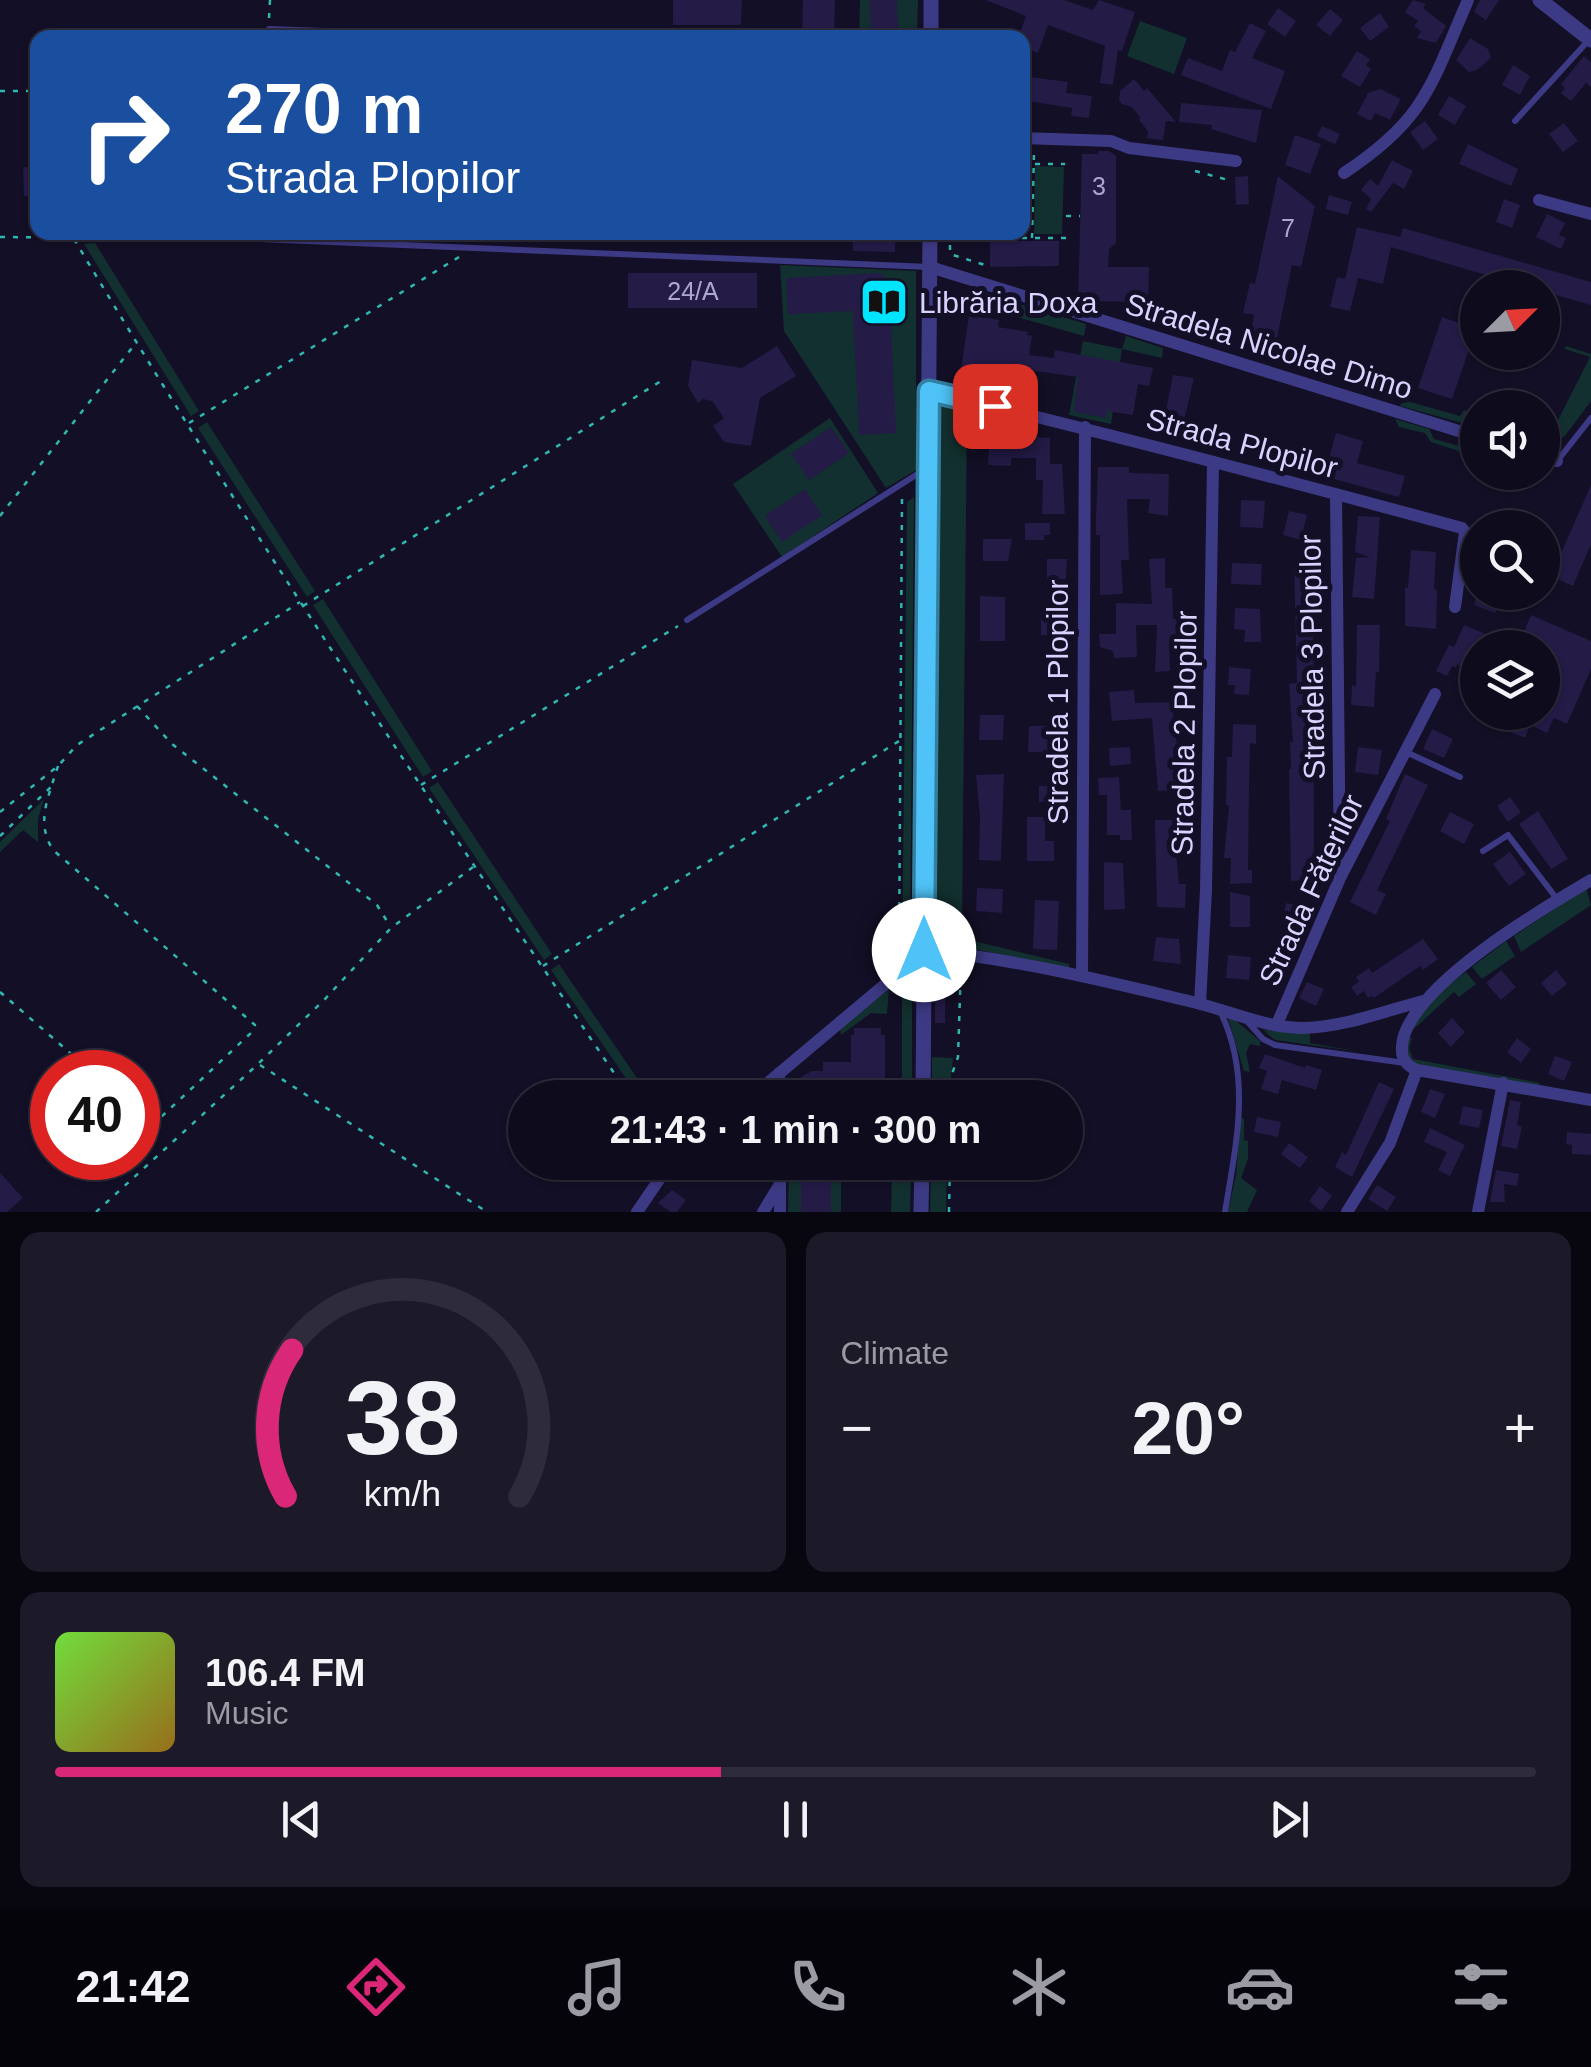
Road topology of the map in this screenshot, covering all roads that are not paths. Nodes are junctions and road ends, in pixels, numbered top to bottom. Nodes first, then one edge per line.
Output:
1 (931, 0) edge
2 (1468, 0) edge
3 (1540, 0) edge
4 (931, 30) edge
5 (1590, 40) edge
6 (1514, 121) dead end
7 (1030, 138) edge
8 (1236, 161) dead end
9 (1344, 173) dead end
10 (1539, 200) dead end
11 (1591, 214) edge
12 (278, 240) edge
13 (930, 240) edge
14 (930, 267) junction
15 (929, 391) junction
16 (1591, 418) edge
17 (1085, 427) junction
18 (1460, 431) edge
19 (1560, 449) edge
20 (1213, 463) junction
21 (928, 468) junction
22 (1336, 495) junction
23 (1455, 607) dead end
24 (686, 620) road end
25 (1435, 694) dead end
26 (1405, 751) junction
27 (1460, 777) dead end
28 (1483, 851) dead end
29 (1340, 878) junction
30 (1591, 880) edge
31 (1557, 900) junction
32 (924, 955) junction
33 (1082, 976) junction
34 (1423, 1001) junction
35 (1200, 1004) junction
36 (1221, 1012) junction
37 (1245, 1019) junction
38 (1277, 1024) junction
39 (1411, 1067) junction
40 (780, 1073) junction
41 (772, 1080) edge
42 (780, 1080) edge
43 (923, 1080) edge
44 (1503, 1084) junction
45 (1591, 1100) edge
46 (659, 1180) edge
47 (780, 1180) edge
48 (922, 1180) edge
49 (780, 1184) junction
50 (637, 1212) edge
51 (763, 1212) edge
52 (780, 1212) edge
53 (922, 1212) edge
54 (1225, 1212) edge
55 (1347, 1212) edge
56 (1478, 1212) edge

1 - 4 street
2 - 9 street
3 - 5 street
5 - 6 lane
7 - 8 street
10 - 11 street
12 - 14 lane
13 - 14 street
14 - 15 street
14 - 18 street, Stradela Nicolae Dimo
15 - 17 street, Strada Plopilor
15 - 21 street
16 - 19 lane
17 - 20 street, Strada Plopilor
17 - 33 street, Stradela 1 Plopilor
20 - 22 street, Strada Plopilor
20 - 35 street, Stradela 2 Plopilor
21 - 24 lane
21 - 32 street
22 - 23 street, Strada Plopilor
22 - 29 street, Stradela 3 Plopilor
25 - 26 street, Strada Făterilor
26 - 27 lane
26 - 29 street, Strada Făterilor
28 - 31 lane
29 - 38 street, Strada Făterilor
30 - 31 street, Strada Făterilor
31 - 34 street, Strada Făterilor
32 - 33 street
32 - 40 street
32 - 43 street
33 - 35 street
34 - 38 street, Strada Făterilor
34 - 39 street, Strada Făterilor
35 - 36 street
36 - 37 street
36 - 54 lane
37 - 38 street
37 - 39 lane
39 - 44 street
39 - 55 street, Strada Făterilor
40 - 41 street
40 - 42 street
44 - 45 street
44 - 56 street
46 - 50 street
47 - 49 street
48 - 53 street
49 - 51 street
49 - 52 street

